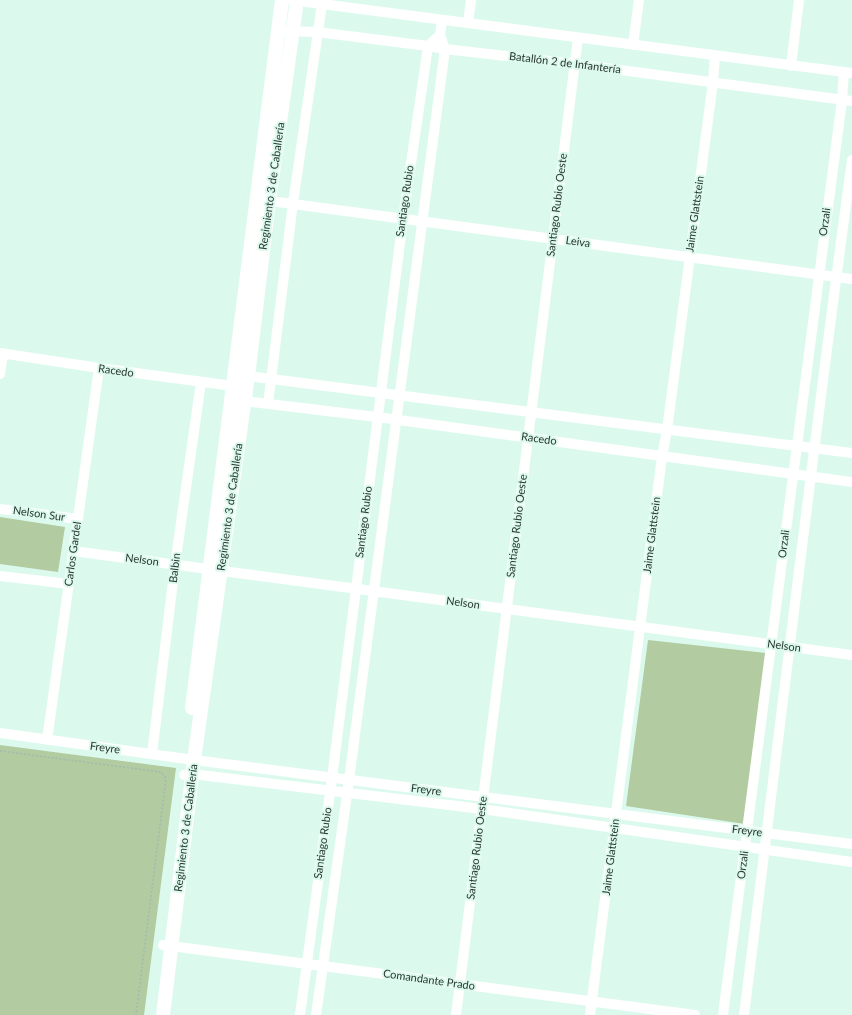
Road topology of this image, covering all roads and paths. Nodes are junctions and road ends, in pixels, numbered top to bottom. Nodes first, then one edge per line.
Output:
1 (282, 0) edge
2 (295, 0) edge
3 (471, 0) edge
4 (639, 0) edge
5 (799, 0) edge
6 (322, 4) junction
7 (442, 20) junction
8 (468, 23) junction
9 (293, 30) junction
10 (278, 31) junction
11 (317, 32) junction
12 (440, 35) junction
13 (578, 38) junction
14 (633, 45) junction
15 (428, 46) junction
16 (444, 49) junction
17 (715, 56) junction
18 (576, 64) junction
19 (791, 66) junction
20 (848, 73) edge
21 (713, 82) junction
22 (847, 101) edge
23 (852, 160) edge
24 (263, 200) junction
25 (293, 203) junction
26 (403, 219) junction
27 (422, 221) junction
28 (553, 239) junction
29 (689, 257) junction
30 (818, 275) junction
31 (836, 277) junction
32 (852, 279) edge
33 (1, 353) edge
34 (99, 368) junction
35 (0, 374) edge
36 (248, 376) junction
37 (271, 379) junction
38 (201, 382) junction
39 (233, 386) junction
40 (380, 392) junction
41 (398, 394) junction
42 (244, 401) junction
43 (268, 404) junction
44 (532, 412) junction
45 (377, 417) junction
46 (395, 420) junction
47 (667, 430) junction
48 (528, 437) junction
49 (796, 446) junction
50 (814, 449) junction
51 (852, 453) edge
52 (662, 457) junction
53 (793, 474) junction
54 (810, 477) junction
55 (852, 482) edge
56 (0, 509) edge
57 (78, 519) junction
58 (73, 551) junction
59 (175, 565) junction
60 (215, 571) junction
61 (0, 576) edge
62 (69, 584) junction
63 (356, 589) junction
64 (374, 592) junction
65 (507, 609) junction
66 (641, 627) junction
67 (771, 644) junction
68 (789, 647) junction
69 (852, 655) edge
70 (0, 733) edge
71 (47, 740) junction
72 (0, 751) edge
73 (152, 754) junction
74 (189, 767) junction
75 (332, 778) junction
76 (349, 780) junction
77 (330, 791) junction
78 (347, 792) junction
79 (483, 797) junction
80 (482, 809) junction
81 (617, 814) junction
82 (615, 828) junction
83 (747, 831) junction
84 (767, 834) junction
85 (852, 844) edge
86 (745, 847) junction
87 (765, 849) junction
88 (852, 862) edge
89 (167, 945) junction
90 (306, 964) junction
91 (322, 965) junction
92 (460, 984) junction
93 (592, 1001) junction
94 (136, 1015) edge
95 (154, 1015) edge
96 (163, 1015) edge
97 (300, 1015) edge
98 (316, 1015) edge
99 (456, 1015) edge
100 (590, 1015) edge
101 (695, 1015) edge
102 (724, 1015) edge
103 (744, 1015) edge

1 - 10 street, Regimiento 3 de Caballería
2 - 6 street
2 - 9 street, Regimiento 3 de Caballería
3 - 8 street
4 - 14 street
5 - 19 street
6 - 7 street
6 - 11 street
7 - 8 street
7 - 12 street, Santiago Rubio
8 - 13 street
9 - 10 street, Batallón 2 de Infantería
9 - 11 street, Batallón 2 de Infantería
9 - 24 street, Regimiento 3 de Caballería
10 - 24 street, Regimiento 3 de Caballería
11 - 15 street, Batallón 2 de Infantería
11 - 25 street
12 - 15 street
12 - 16 street, Santiago Rubio
13 - 14 street
13 - 18 street, Santiago Rubio Oeste
14 - 17 street
15 - 16 street, Batallón 2 de Infantería
15 - 26 street, Santiago Rubio
16 - 18 street, Batallón 2 de Infantería
16 - 27 street, Santiago Rubio
17 - 19 street
17 - 21 street, Jaime Glattstein
18 - 21 street, Batallón 2 de Infantería
18 - 28 street, Santiago Rubio Oeste
19 - 20 street
20 - 22 street, Orzali
21 - 22 street, Batallón 2 de Infantería
21 - 29 street, Jaime Glattstein
22 - 30 street, Orzali
23 - 31 street, Orzali
24 - 25 street, Leiva
24 - 36 street, Regimiento 3 de Caballería
24 - 39 street, Regimiento 3 de Caballería
25 - 26 street, Leiva
25 - 37 street
26 - 27 street, Leiva
26 - 40 street, Santiago Rubio
27 - 28 street, Leiva
27 - 41 street, Santiago Rubio
28 - 29 street, Leiva
28 - 44 street, Santiago Rubio Oeste
29 - 30 street, Leiva
29 - 47 street, Jaime Glattstein
30 - 31 street, Leiva
30 - 49 street, Orzali
31 - 32 street, Leiva
31 - 50 street, Orzali
33 - 34 street, Racedo
33 - 35 street
34 - 38 street, Racedo
34 - 57 street, Carlos Gardel
36 - 37 street
36 - 39 street
36 - 42 street, Regimiento 3 de Caballería
37 - 40 street
37 - 43 street
38 - 39 street, Racedo
38 - 59 street, Balbin
39 - 42 street
39 - 60 street, Regimiento 3 de Caballería
40 - 41 street
40 - 45 street, Santiago Rubio
41 - 44 street
41 - 46 street, Santiago Rubio
42 - 43 street, Racedo
42 - 60 street, Regimiento 3 de Caballería
43 - 45 street, Racedo
44 - 47 street
44 - 48 street, Santiago Rubio Oeste
45 - 46 street, Racedo
45 - 63 street, Santiago Rubio
46 - 48 street, Racedo
46 - 64 street, Santiago Rubio
47 - 49 street
47 - 52 street, Jaime Glattstein
48 - 52 street, Racedo
48 - 65 street, Santiago Rubio Oeste
49 - 50 street
49 - 53 street, Orzali
50 - 51 street
50 - 54 street, Orzali
52 - 53 street, Racedo
52 - 66 street, Jaime Glattstein
53 - 54 street, Racedo
53 - 67 street, Orzali
54 - 55 street, Racedo
54 - 68 street, Orzali
56 - 57 street, Nelson Sur
57 - 58 street, Carlos Gardel
58 - 59 street, Nelson
58 - 62 street, Carlos Gardel
59 - 60 street, Nelson
59 - 73 street, Balbin
60 - 63 street, Nelson
60 - 74 street, Regimiento 3 de Caballería
61 - 62 street
62 - 71 street, Carlos Gardel
63 - 64 street, Nelson
63 - 75 street, Santiago Rubio
64 - 65 street, Nelson
64 - 76 street, Santiago Rubio
65 - 66 street, Nelson
65 - 79 street, Santiago Rubio Oeste
66 - 67 street, Nelson
66 - 81 street, Jaime Glattstein
67 - 68 street, Nelson
67 - 83 street, Orzali
68 - 69 street, Nelson
68 - 84 street, Orzali
70 - 71 street, Freyre
71 - 73 street, Freyre
72 - 94 path
73 - 74 street, Freyre
74 - 75 street, Freyre
74 - 77 street, Freyre
74 - 89 street, Regimiento 3 de Caballería
75 - 76 street, Freyre
75 - 77 street, Santiago Rubio
76 - 78 street, Santiago Rubio
76 - 79 street, Freyre
77 - 78 street, Freyre
77 - 90 street, Santiago Rubio
78 - 80 street, Freyre
78 - 91 street, Santiago Rubio
79 - 80 street, Santiago Rubio Oeste
79 - 81 street, Freyre
80 - 82 street, Freyre
80 - 92 street, Santiago Rubio Oeste
81 - 82 street, Jaime Glattstein
81 - 83 street, Freyre
82 - 86 street, Freyre
82 - 93 street, Jaime Glattstein
83 - 84 street, Freyre
83 - 86 street, Orzali
84 - 85 street, Freyre
84 - 87 street, Orzali
86 - 87 street, Freyre
86 - 102 street, Orzali
87 - 88 street, Freyre
87 - 103 street, Orzali
89 - 90 street, Comandante Prado
89 - 95 street, Regimiento 3 de Caballería
89 - 96 street, Regimiento 3 de Caballería
90 - 91 street, Comandante Prado
90 - 97 street, Santiago Rubio
91 - 92 street, Comandante Prado
91 - 98 street, Santiago Rubio
92 - 93 street, Comandante Prado
92 - 99 street, Santiago Rubio Oeste
93 - 100 street, Jaime Glattstein
93 - 101 street, Comandante Prado

